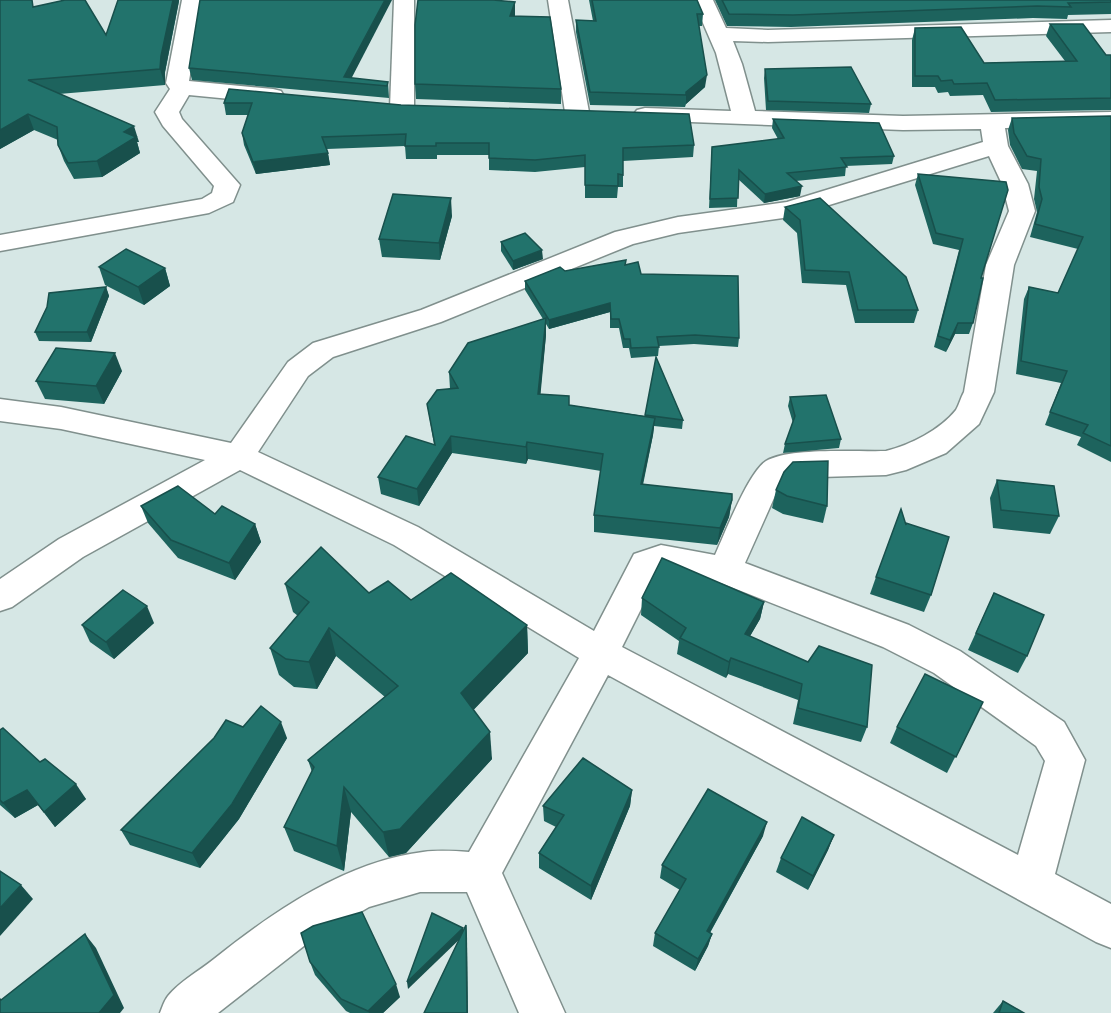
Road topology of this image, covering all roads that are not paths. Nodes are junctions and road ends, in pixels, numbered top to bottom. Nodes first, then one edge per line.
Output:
1 (192, 0) edge
2 (404, 0) edge
3 (558, 0) edge
4 (703, 0) edge
5 (1111, 26) edge
6 (718, 34) junction
7 (183, 88) junction
8 (298, 98) edge
9 (402, 107) edge
10 (553, 112) edge
11 (628, 114) edge
12 (745, 118) junction
13 (1111, 119) edge
14 (994, 134) junction
15 (0, 243) edge
16 (0, 410) edge
17 (239, 456) junction
18 (725, 570) junction
19 (0, 597) edge
20 (601, 653) junction
21 (480, 872) junction
22 (1031, 884) junction
23 (1111, 927) edge
24 (183, 1013) edge
25 (542, 1013) edge

1 - 7 street
2 - 9 street
3 - 10 street
4 - 6 street
5 - 6 street
6 - 12 street
7 - 8 street
7 - 15 street
11 - 12 street
12 - 14 street
13 - 14 street
14 - 17 street
14 - 18 street
16 - 17 street
17 - 19 street
17 - 20 street
18 - 20 street
18 - 22 street
20 - 21 street
20 - 22 street
21 - 24 street
21 - 25 street
22 - 23 street

